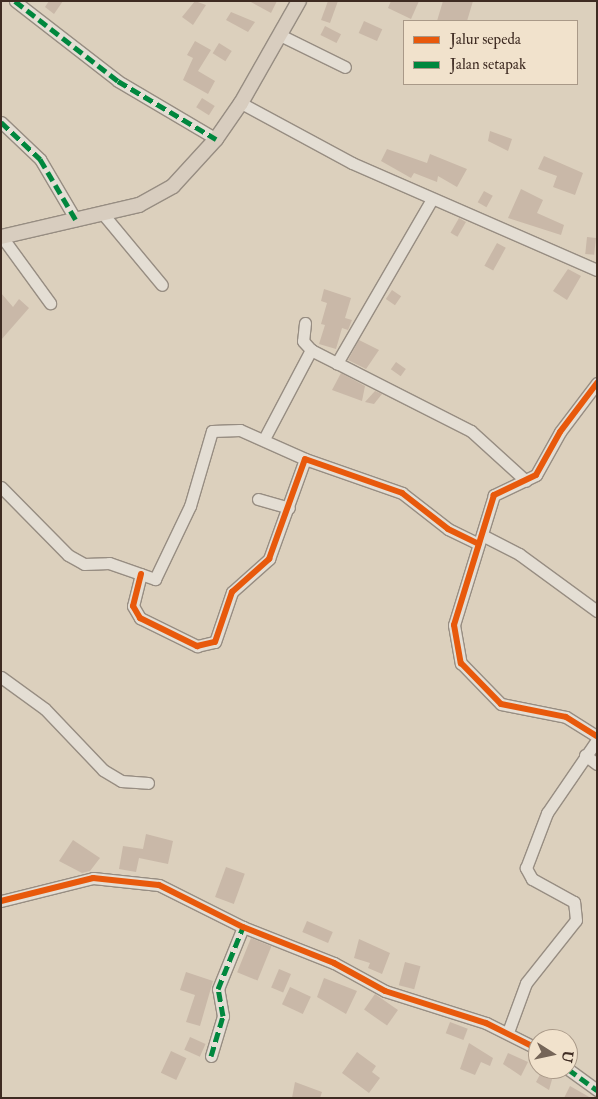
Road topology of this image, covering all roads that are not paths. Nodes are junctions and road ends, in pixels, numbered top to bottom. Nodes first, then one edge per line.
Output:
1 (16, 1) edge
2 (299, 1) edge
3 (282, 36) junction
4 (345, 66) dead end
5 (241, 103) junction
6 (1, 122) edge
7 (216, 139) junction
8 (432, 199) junction
9 (103, 214) junction
10 (76, 220) junction
11 (2, 237) edge
12 (597, 270) edge
13 (162, 285) dead end
14 (50, 303) dead end
15 (305, 323) dead end
16 (311, 350) junction
17 (337, 364) junction
18 (597, 383) edge
19 (264, 439) junction
20 (305, 459) junction
21 (526, 481) junction
22 (1, 486) edge
23 (258, 499) dead end
24 (289, 508) junction
25 (481, 540) junction
26 (141, 574) junction
27 (597, 611) edge
28 (1, 677) edge
29 (597, 738) edge
30 (585, 755) junction
31 (597, 764) edge
32 (148, 783) dead end
33 (1, 901) edge
34 (243, 927) junction
35 (508, 1032) junction
36 (528, 1043) edge
37 (211, 1056) dead end
38 (578, 1076) edge
39 (597, 1090) edge

1 - 7 street
2 - 3 main road
3 - 4 street
3 - 5 main road
5 - 7 main road
5 - 8 street
6 - 10 street
7 - 9 main road
8 - 12 street
8 - 17 street
9 - 10 main road
9 - 13 street
10 - 11 main road
11 - 14 street
15 - 16 street
16 - 17 street
16 - 19 street
17 - 21 street
18 - 21 street
19 - 20 street
19 - 26 street
20 - 24 street
20 - 25 street
21 - 25 street
22 - 26 street
23 - 24 street
24 - 26 street
25 - 27 street
25 - 29 street
28 - 32 street
29 - 30 street
30 - 31 street
30 - 35 street
33 - 34 street
34 - 35 street
34 - 37 street
35 - 36 street
38 - 39 street

